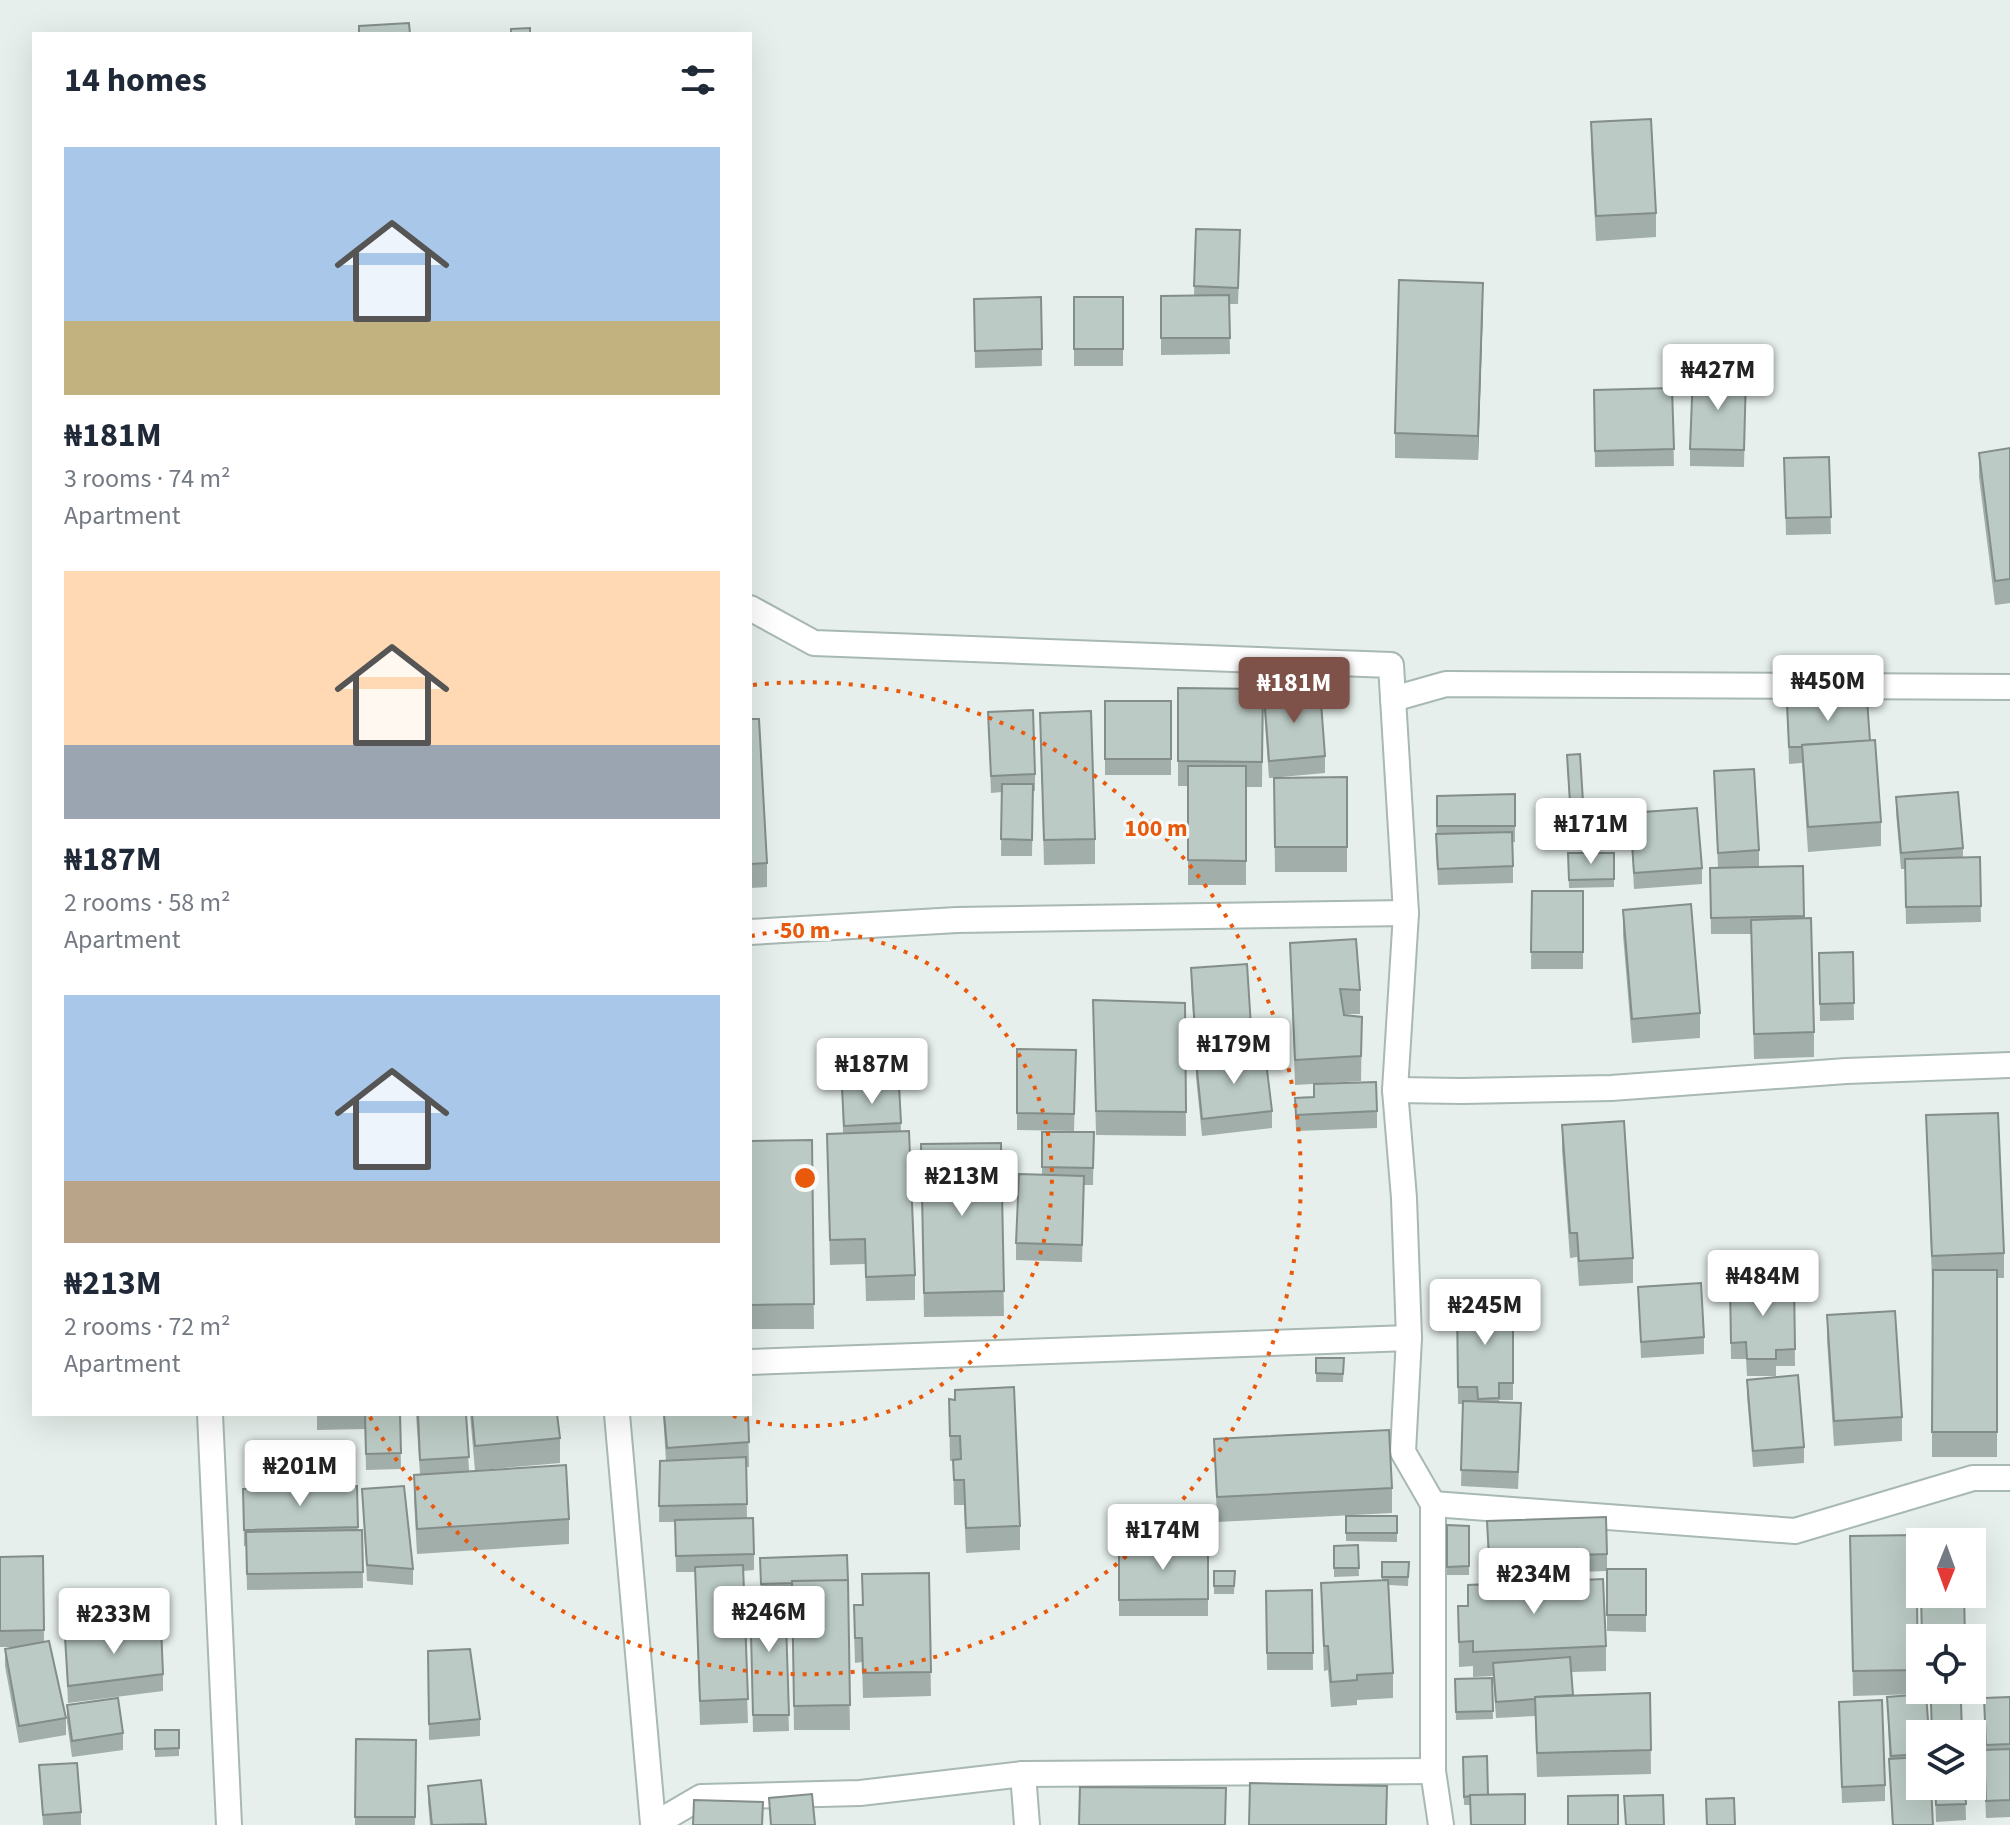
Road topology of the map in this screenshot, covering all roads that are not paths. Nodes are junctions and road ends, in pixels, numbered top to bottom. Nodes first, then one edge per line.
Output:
1 (752, 609) edge
2 (2010, 687) edge
3 (1393, 699) junction
4 (1406, 913) junction
5 (752, 932) edge
6 (2010, 1065) edge
7 (1395, 1090) junction
8 (1409, 1338) junction
9 (752, 1362) edge
10 (210, 1416) edge
11 (617, 1416) edge
12 (2010, 1478) edge
13 (1433, 1504) junction
14 (1433, 1771) junction
15 (1023, 1774) junction
16 (229, 1825) edge
17 (653, 1825) edge
18 (1027, 1825) edge
19 (1441, 1825) edge

1 - 3 street
2 - 3 street
3 - 4 street
4 - 5 street
4 - 7 street
6 - 7 street
7 - 8 street
8 - 9 street
8 - 13 street
10 - 16 street
11 - 17 street
12 - 13 street
13 - 14 street
14 - 15 street
14 - 19 street
15 - 17 street
15 - 18 street

